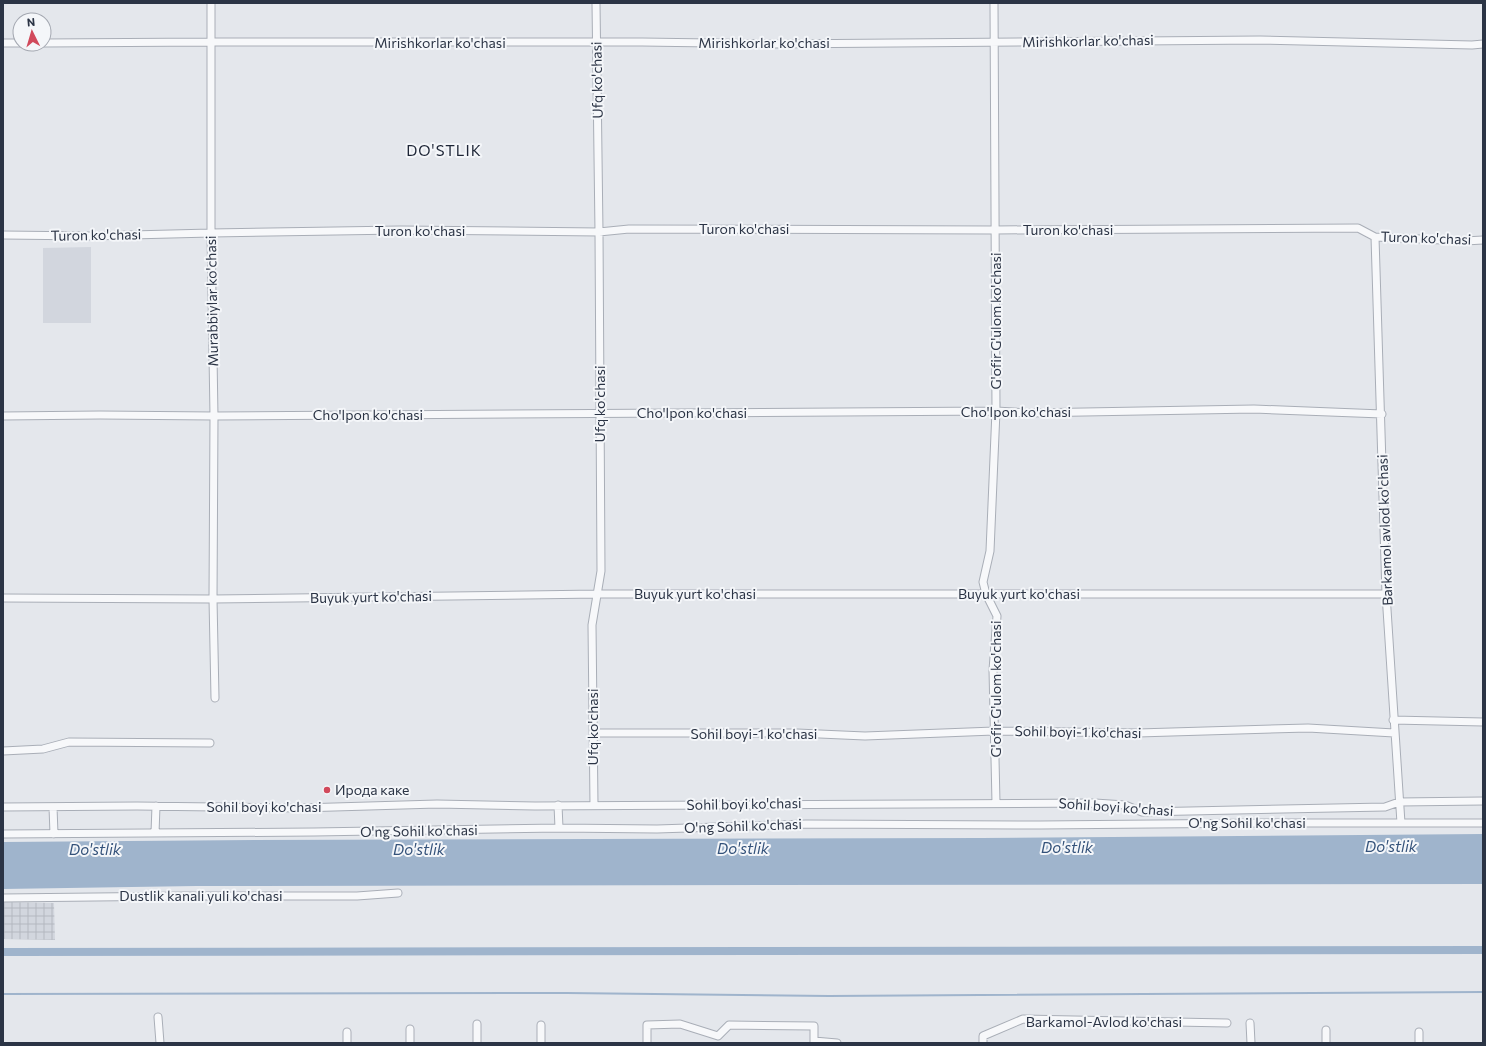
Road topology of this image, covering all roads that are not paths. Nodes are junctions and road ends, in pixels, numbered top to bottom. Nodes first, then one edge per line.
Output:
1 (210, 3) edge
2 (596, 3) edge
3 (994, 3) edge
4 (211, 42) junction
5 (993, 42) junction
6 (52, 43) edge
7 (596, 43) junction
8 (1483, 44) edge
9 (995, 230) junction
10 (599, 232) junction
11 (211, 233) junction
12 (3, 235) edge
13 (1375, 237) junction
14 (1483, 240) edge
15 (996, 411) junction
16 (601, 414) junction
17 (1382, 414) junction
18 (3, 416) edge
19 (214, 416) junction
20 (598, 594) junction
21 (986, 594) junction
22 (1386, 594) junction
23 (3, 598) edge
24 (213, 599) junction
25 (215, 698) dead end
26 (1393, 720) junction
27 (1483, 722) edge
28 (994, 732) junction
29 (1394, 733) junction
30 (594, 734) junction
31 (210, 743) dead end
32 (3, 751) edge
33 (1483, 801) edge
34 (1399, 802) junction
35 (996, 803) junction
36 (558, 805) junction
37 (594, 805) junction
38 (156, 806) junction
39 (3, 807) edge
40 (53, 807) junction
41 (1401, 823) junction
42 (1483, 823) edge
43 (559, 828) junction
44 (3, 834) edge
45 (54, 834) junction
46 (155, 834) junction
47 (398, 893) dead end
48 (3, 898) edge
49 (158, 1017) dead end
50 (1227, 1023) dead end
51 (1250, 1023) dead end
52 (477, 1024) dead end
53 (541, 1025) dead end
54 (410, 1029) dead end
55 (1326, 1030) dead end
56 (347, 1032) dead end
57 (1419, 1032) dead end
58 (718, 1039) edge
59 (983, 1039) edge
60 (814, 1042) edge
61 (160, 1043) edge
62 (347, 1043) edge
63 (410, 1043) edge
64 (477, 1043) edge
65 (541, 1043) edge
66 (647, 1043) edge
67 (837, 1043) edge
68 (1251, 1043) edge
69 (1326, 1043) edge
70 (1419, 1043) edge

1 - 4 street, Murabbiylar ko'chasi
2 - 7 street, Ufq ko'chasi
3 - 5 street, G'ofir G'ulom ko'chasi
4 - 6 street, Mirishkorlar ko'chasi
4 - 7 street, Mirishkorlar ko'chasi
4 - 11 street, Murabbiylar ko'chasi
5 - 7 street, Mirishkorlar ko'chasi
5 - 8 street, Mirishkorlar ko'chasi
5 - 9 street, G'ofir G'ulom ko'chasi
7 - 10 street, Ufq ko'chasi
9 - 10 street, Turon ko'chasi
9 - 13 street, Turon ko'chasi
9 - 15 street, G'ofir G'ulom ko'chasi
10 - 11 street, Turon ko'chasi
10 - 16 street, Ufq ko'chasi
11 - 12 street, Turon ko'chasi
11 - 19 street, Murabbiylar ko'chasi
13 - 14 street, Turon ko'chasi
13 - 17 street, Barkamol avlod ko'chasi
15 - 16 street, Cho'lpon ko'chasi
15 - 17 street, Cho'lpon ko'chasi
15 - 21 street, G'ofir G'ulom ko'chasi
16 - 19 street, Cho'lpon ko'chasi
16 - 20 street, Ufq ko'chasi
17 - 22 street, Barkamol avlod ko'chasi
18 - 19 street, Cho'lpon ko'chasi
19 - 24 street, Murabbiylar ko'chasi
20 - 21 street, Buyuk yurt ko'chasi
20 - 24 street, Buyuk yurt ko'chasi
20 - 30 street, Ufq ko'chasi
21 - 22 street, Buyuk yurt ko'chasi
21 - 28 street, G'ofir G'ulom ko'chasi
22 - 26 street, Barkamol avlod ko'chasi
23 - 24 street, Buyuk yurt ko'chasi
24 - 25 street, Murabbiylar ko'chasi
26 - 27 street
26 - 29 street, Barkamol avlod ko'chasi
28 - 29 street, Sohil boyi-1 ko'chasi
28 - 30 street, Sohil boyi-1 ko'chasi
28 - 35 street, G'ofir G'ulom ko'chasi
29 - 34 street, Barkamol avlod ko'chasi
30 - 37 street, Ufq ko'chasi
31 - 32 street
33 - 34 street, Sohil boyi ko'chasi
34 - 35 street, Sohil boyi ko'chasi
34 - 41 street, Barkamol avlod ko'chasi
35 - 37 street, Sohil boyi ko'chasi
36 - 37 street, Sohil boyi ko'chasi
36 - 38 street, Sohil boyi ko'chasi
36 - 43 street
38 - 40 street, Sohil boyi ko'chasi
38 - 46 street
39 - 40 street, Sohil boyi ko'chasi
40 - 45 street
41 - 42 street, O'ng Sohil ko'chasi
41 - 43 street, O'ng Sohil ko'chasi
43 - 46 street, O'ng Sohil ko'chasi
44 - 45 street, O'ng Sohil ko'chasi
45 - 46 street, O'ng Sohil ko'chasi
47 - 48 street, Dustlik kanali yuli ko'chasi
49 - 61 street
50 - 59 street, Barkamol-Avlod ko'chasi
51 - 68 street
52 - 64 street
53 - 65 street
54 - 63 street
55 - 69 street
56 - 62 street
57 - 70 street
58 - 60 street
58 - 66 street
60 - 67 street

